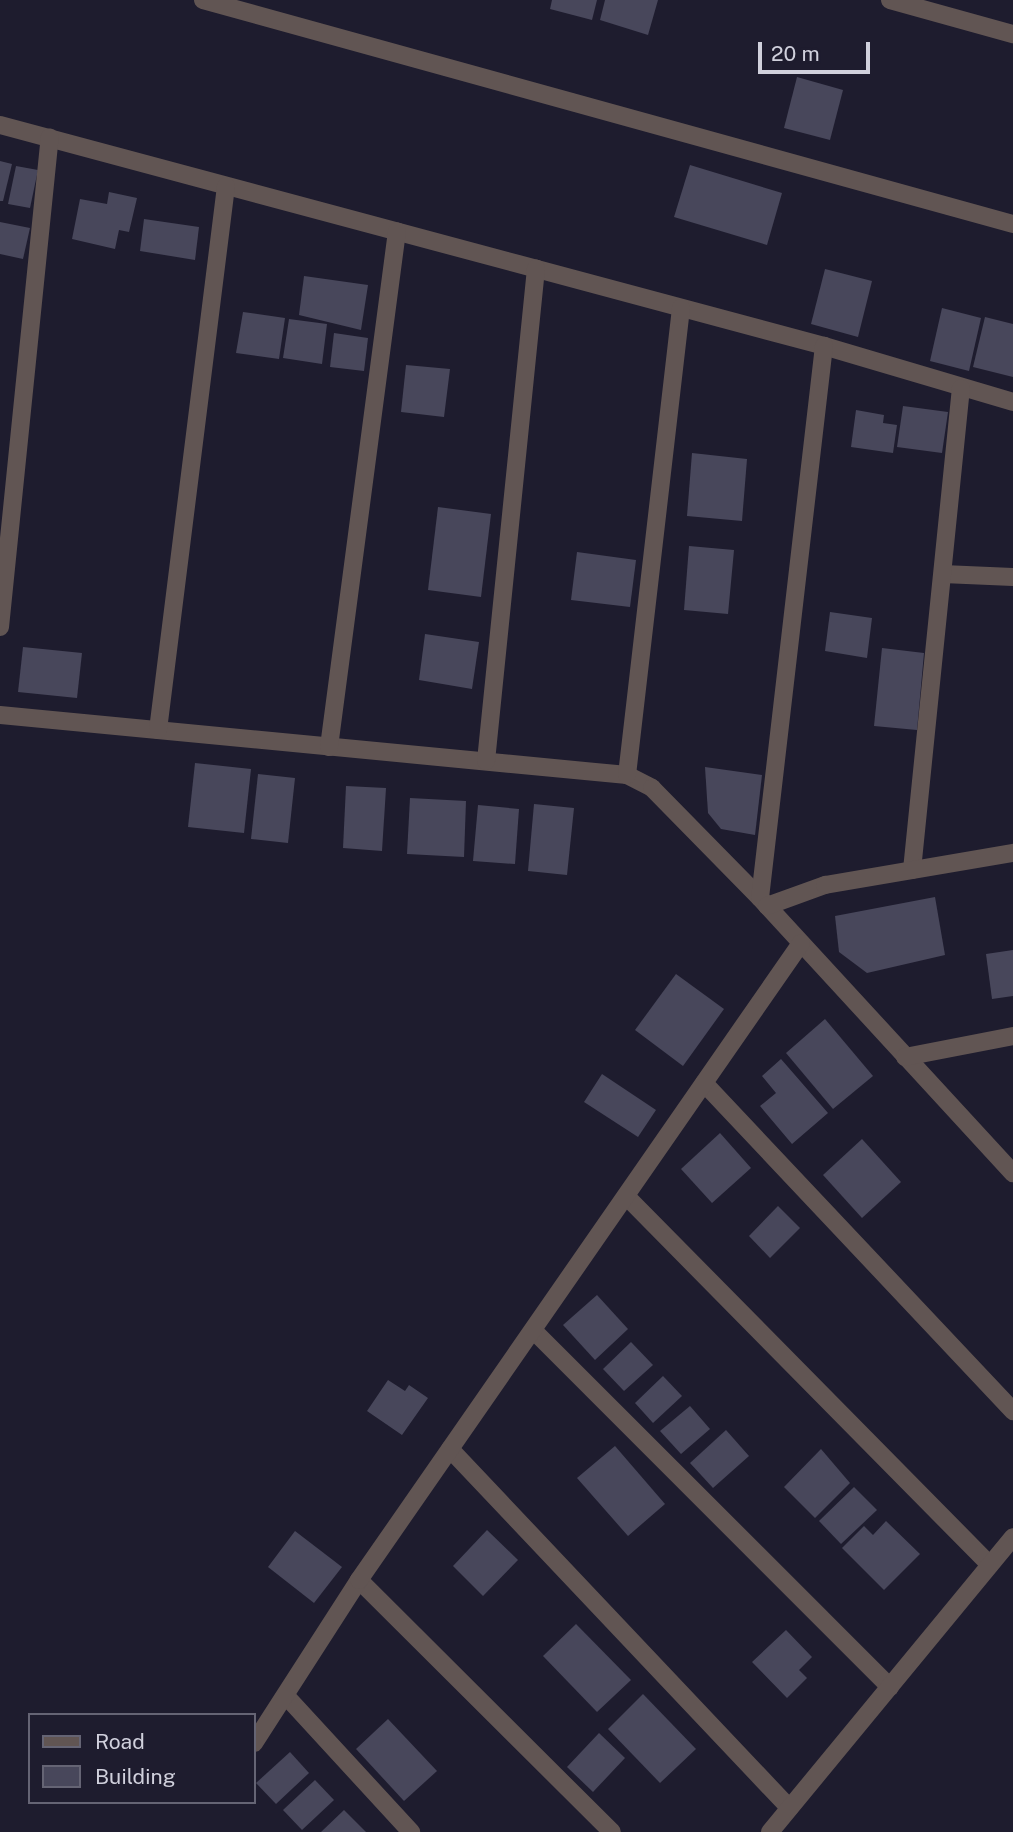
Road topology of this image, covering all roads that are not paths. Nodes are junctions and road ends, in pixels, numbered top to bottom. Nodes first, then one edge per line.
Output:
1 (203, 0) edge
2 (890, 0) edge
3 (1013, 34) edge
4 (0, 125) edge
5 (50, 138) junction
6 (226, 186) junction
7 (1013, 224) edge
8 (397, 231) junction
9 (536, 269) junction
10 (681, 308) junction
11 (824, 346) junction
12 (961, 388) junction
13 (1013, 402) edge
14 (943, 574) junction
15 (1013, 577) edge
16 (0, 627) edge
17 (0, 715) edge
18 (158, 730) junction
19 (329, 747) junction
20 (486, 761) junction
21 (627, 775) junction
22 (1013, 853) edge
23 (912, 870) junction
24 (764, 902) junction
25 (801, 943) junction
26 (1013, 1036) edge
27 (905, 1057) junction
28 (704, 1083) junction
29 (1013, 1173) edge
30 (626, 1196) junction
31 (533, 1330) junction
32 (1013, 1411) edge
33 (450, 1448) junction
34 (1013, 1537) edge
35 (990, 1565) junction
36 (359, 1580) junction
37 (890, 1687) junction
38 (286, 1696) junction
39 (256, 1740) edge
40 (790, 1808) junction
41 (411, 1832) edge
42 (612, 1832) edge
43 (770, 1832) edge

1 - 7 street
2 - 3 street
4 - 5 street
5 - 6 street
5 - 16 street
6 - 8 street
6 - 18 street
8 - 9 street
8 - 19 street
9 - 10 street
9 - 20 street
10 - 11 street
10 - 21 street
11 - 12 street
11 - 24 street
12 - 13 street
12 - 14 street
14 - 15 street
14 - 23 street
17 - 18 street
18 - 19 street
19 - 20 street
20 - 21 street
21 - 24 street
22 - 23 street
23 - 24 street
24 - 25 street
25 - 27 street
25 - 28 street
26 - 27 street
27 - 29 street
28 - 30 street
28 - 32 street
30 - 31 street
30 - 35 street
31 - 33 street
31 - 37 street
33 - 36 street
33 - 40 street
34 - 35 street
35 - 37 street
36 - 38 street
36 - 42 street
37 - 40 street
38 - 39 street
38 - 41 street
40 - 43 street

